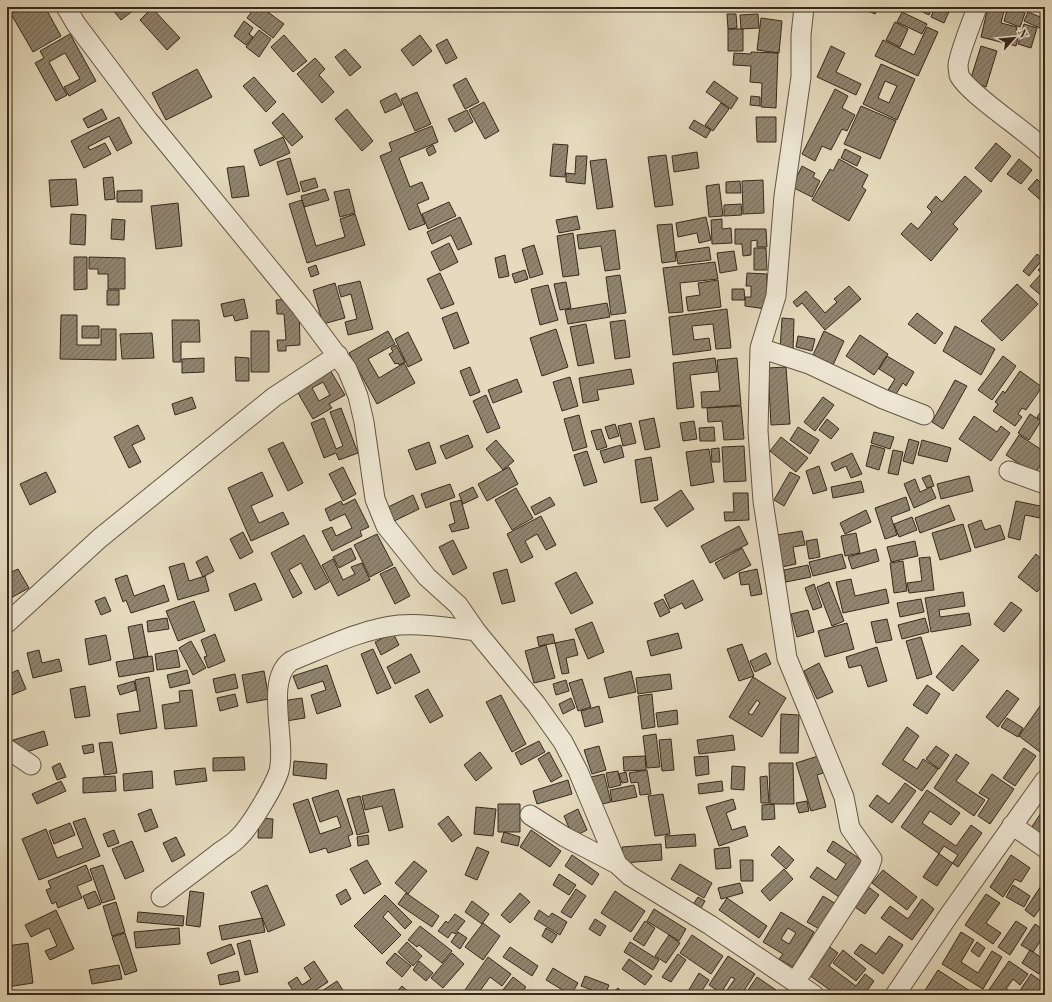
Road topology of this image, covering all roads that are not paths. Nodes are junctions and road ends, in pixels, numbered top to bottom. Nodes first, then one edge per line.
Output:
1 (66, 7) edge
2 (804, 7) edge
3 (977, 7) edge
4 (1045, 150) edge
5 (760, 348) junction
6 (338, 355) junction
7 (924, 415) dead end
8 (1009, 471) dead end
9 (1045, 484) edge
10 (7, 623) edge
11 (476, 631) junction
12 (7, 750) edge
13 (31, 766) dead end
14 (1045, 780) edge
15 (530, 815) dead end
16 (1012, 825) junction
17 (1045, 848) edge
18 (617, 864) junction
19 (161, 898) dead end
20 (795, 982) junction
21 (814, 995) edge
22 (895, 995) edge

1 - 6 street
2 - 5 street
3 - 4 street
5 - 7 street
5 - 20 street
6 - 10 street
6 - 11 street
8 - 9 street
11 - 18 street
11 - 19 street
12 - 13 street
14 - 16 street
15 - 18 street
16 - 17 street
16 - 22 street
18 - 20 street
20 - 21 street

